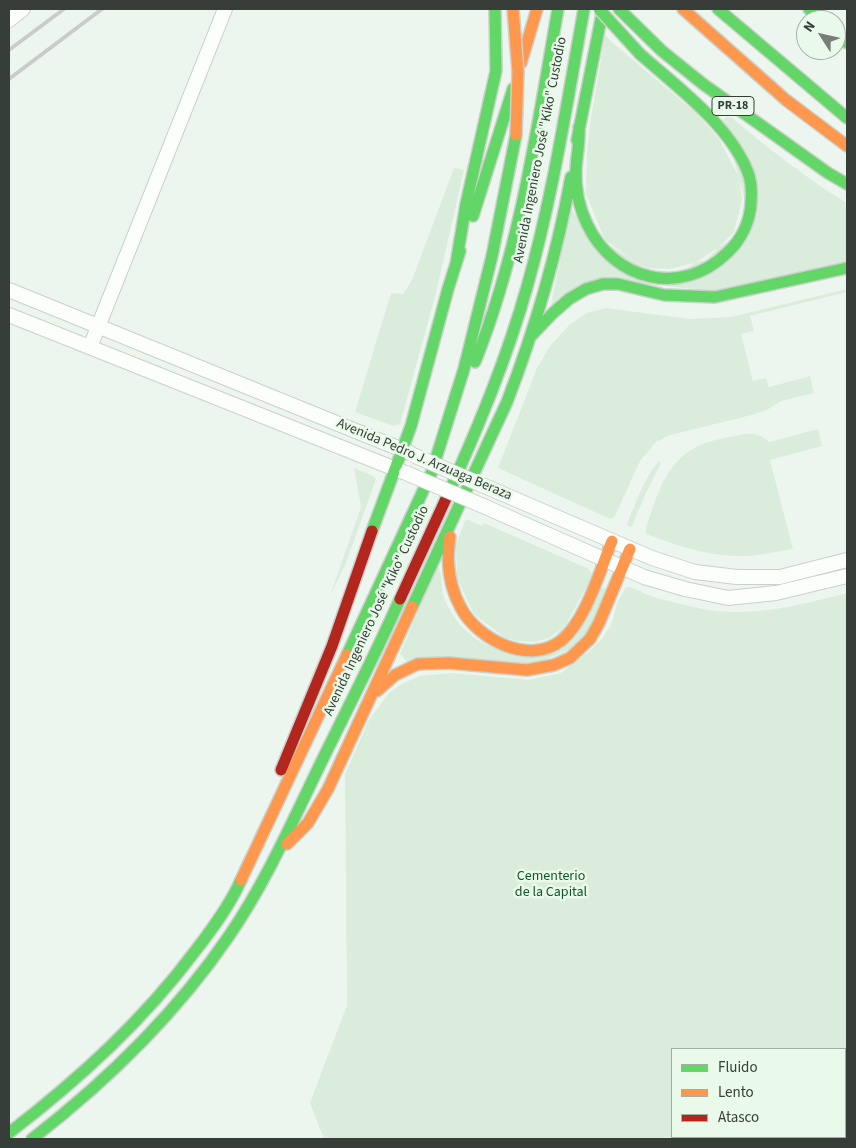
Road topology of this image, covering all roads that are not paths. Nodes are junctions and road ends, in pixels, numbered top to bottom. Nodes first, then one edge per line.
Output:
1 (23, 9) edge
2 (225, 9) edge
3 (495, 9) edge
4 (513, 9) edge
5 (538, 9) edge
6 (558, 9) edge
7 (584, 9) edge
8 (599, 9) edge
9 (603, 9) edge
10 (683, 9) edge
11 (718, 9) edge
12 (623, 13) edge
13 (9, 20) edge
14 (847, 118) edge
15 (579, 127) junction
16 (847, 146) edge
17 (847, 184) edge
18 (456, 264) junction
19 (847, 268) edge
20 (9, 290) edge
21 (9, 315) edge
22 (98, 327) junction
23 (532, 335) junction
24 (90, 347) junction
25 (408, 452) junction
26 (400, 471) junction
27 (431, 474) junction
28 (459, 507) junction
29 (612, 541) junction
30 (630, 549) junction
31 (604, 559) junction
32 (847, 560) edge
33 (622, 567) junction
34 (847, 576) edge
35 (371, 697) junction
36 (261, 833) junction
37 (277, 853) junction
38 (9, 1133) edge
39 (32, 1139) edge

1 - 13 street
2 - 22 street
3 - 18 main road
4 - 27 main road, bridge
5 - 18 main road
6 - 27 main road, Avenida Ingeniero José "Kiko" Custodio
7 - 37 main road, Avenida Ingeniero José "Kiko" Custodio
8 - 15 main road, bridge
9 - 15 main road
10 - 16 main road
11 - 14 main road
12 - 17 main road, PR-18
15 - 23 main road
18 - 25 main road
19 - 23 main road
20 - 22 street, Avenida Pedro J. Arzuaga Beraza
21 - 24 street, Avenida Pedro J. Arzuaga Beraza
22 - 24 street
22 - 25 street, Avenida Pedro J. Arzuaga Beraza
23 - 28 main road
24 - 26 street, Avenida Pedro J. Arzuaga Beraza
25 - 26 main road
25 - 29 street, Avenida Pedro J. Arzuaga Beraza, bridge
26 - 31 street, Avenida Pedro J. Arzuaga Beraza, bridge
26 - 36 main road
27 - 36 main road, Avenida Ingeniero José "Kiko" Custodio
28 - 31 main road
28 - 35 main road
29 - 30 street, Avenida Pedro J. Arzuaga Beraza
29 - 31 main road
30 - 32 street, Avenida Pedro J. Arzuaga Beraza
30 - 33 main road
31 - 33 street, Avenida Pedro J. Arzuaga Beraza
33 - 34 street, Avenida Pedro J. Arzuaga Beraza
33 - 35 main road
35 - 37 main road
36 - 38 main road, Avenida Ingeniero José "Kiko" Custodio
37 - 39 main road, Avenida Ingeniero José "Kiko" Custodio

